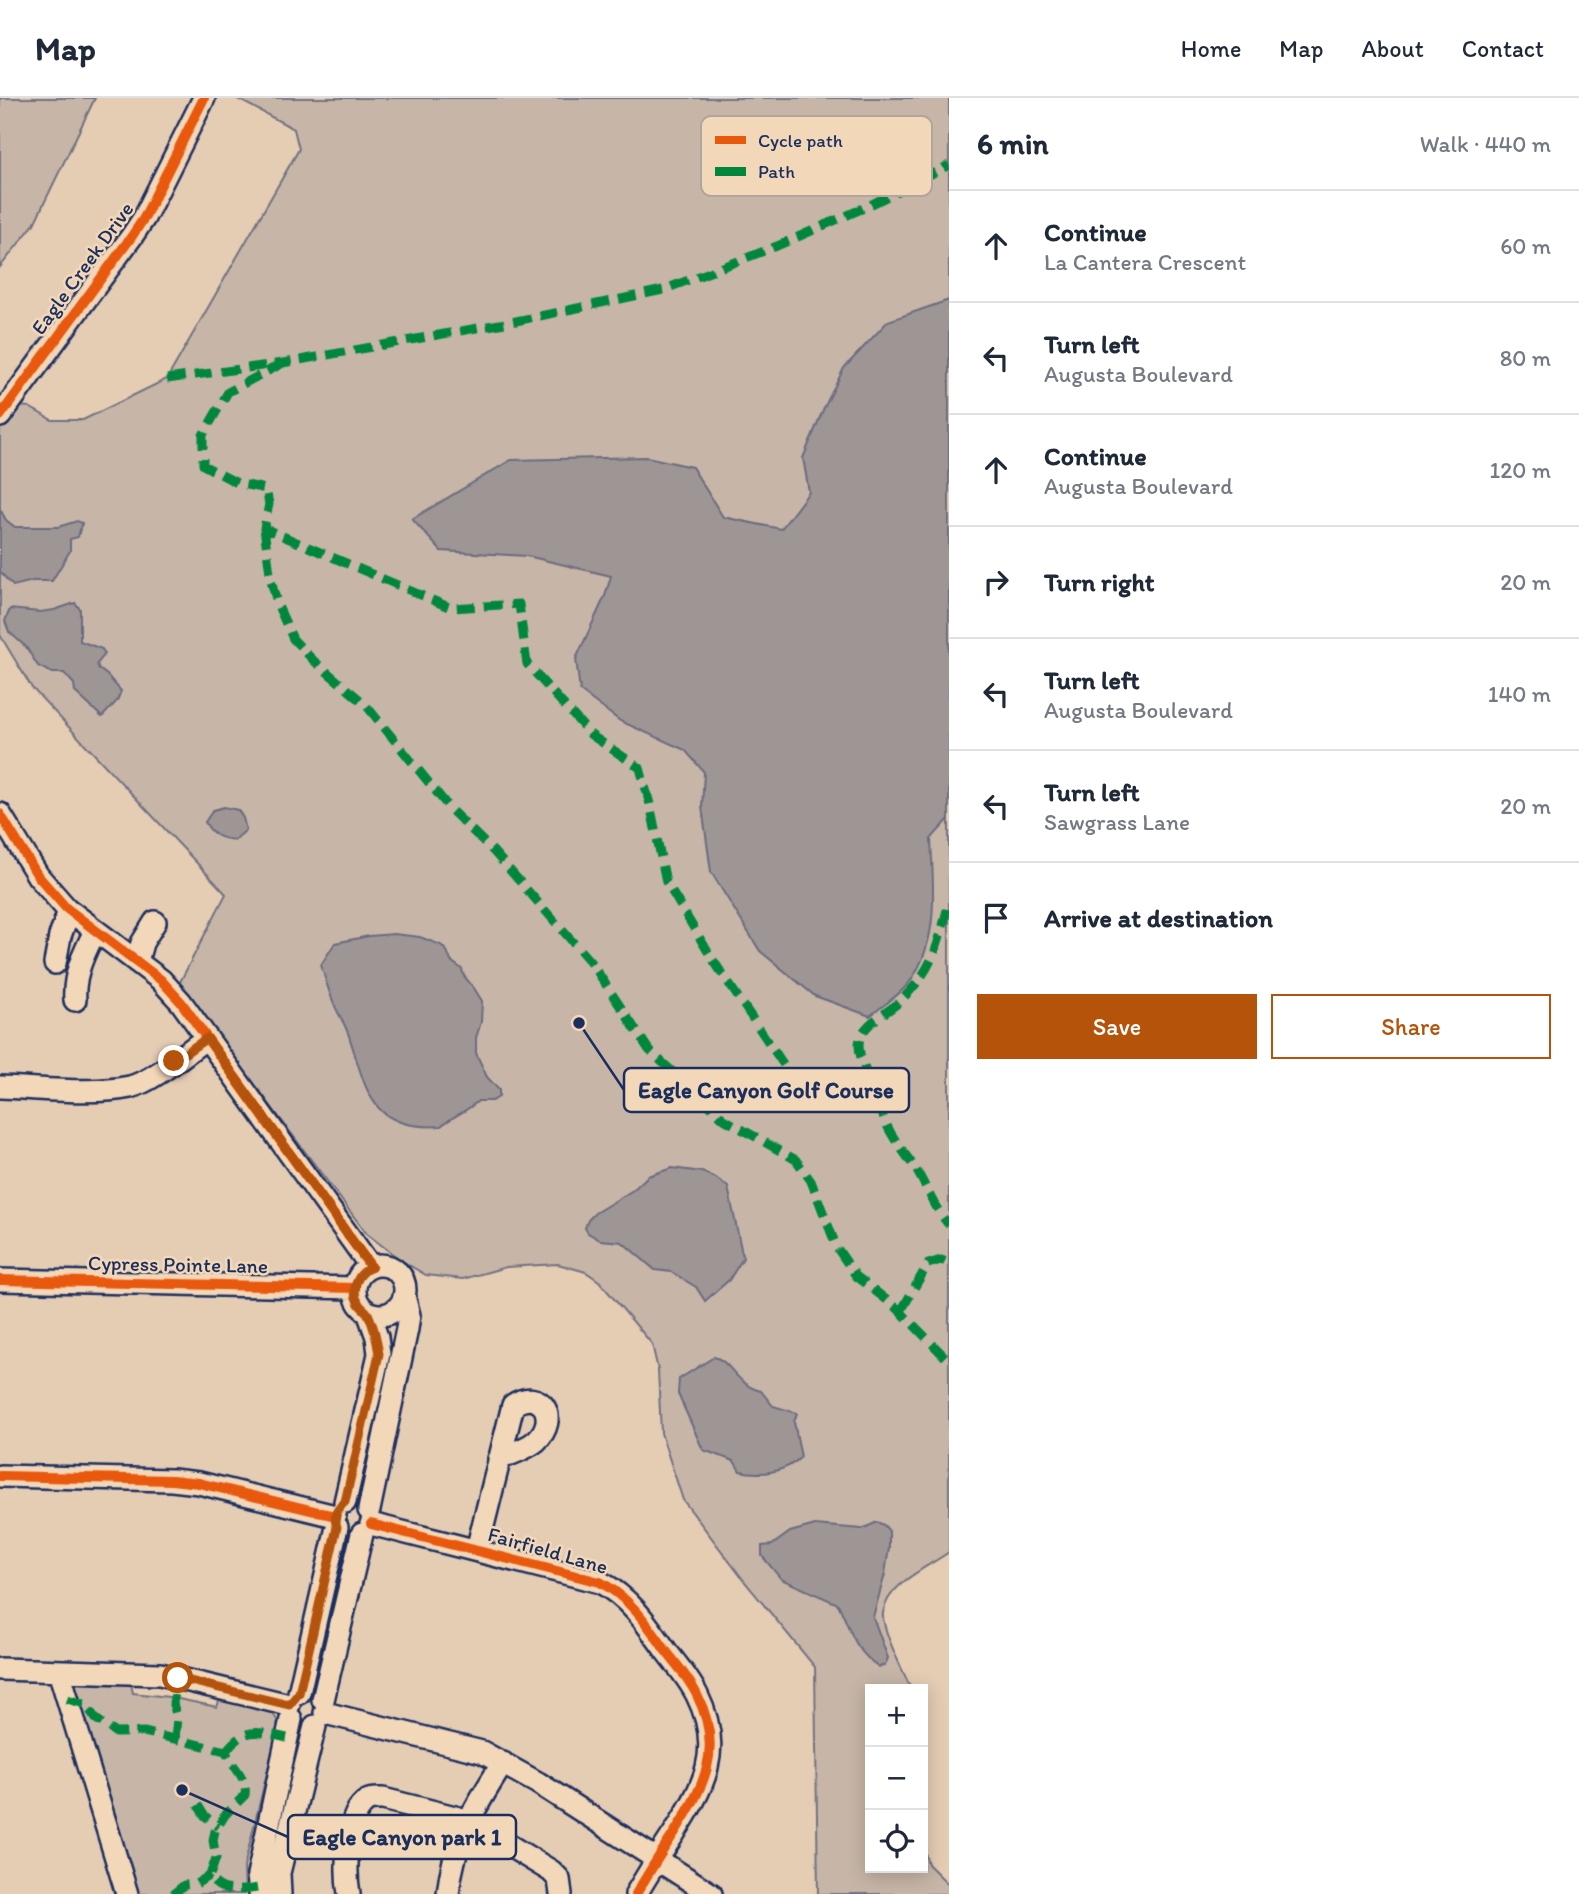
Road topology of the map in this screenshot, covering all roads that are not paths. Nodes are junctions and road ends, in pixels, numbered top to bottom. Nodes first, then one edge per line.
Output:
1 (204, 98) edge
2 (0, 416) edge
3 (0, 814) edge
4 (69, 911) junction
5 (155, 922) dead end
6 (95, 931) junction
7 (137, 962) junction
8 (55, 963) dead end
9 (75, 1000) dead end
10 (207, 1038) junction
11 (0, 1087) edge
12 (371, 1267) junction
13 (0, 1280) edge
14 (355, 1288) junction
15 (404, 1296) junction
16 (368, 1312) junction
17 (499, 1459) dead end
18 (0, 1476) edge
19 (339, 1515) junction
20 (367, 1523) junction
21 (477, 1550) junction
22 (0, 1669) edge
23 (59, 1671) junction
24 (293, 1706) junction
25 (321, 1713) junction
26 (503, 1763) junction
27 (467, 1820) junction
28 (657, 1860) junction
29 (127, 1894) edge
30 (260, 1894) edge
31 (280, 1894) edge
32 (349, 1894) edge
33 (448, 1894) edge
34 (562, 1894) edge
35 (636, 1894) edge
36 (711, 1894) edge

1 - 2 street, Eagle Creek Drive
3 - 4 street
4 - 6 street
4 - 8 street
5 - 7 street
6 - 7 street
6 - 9 street
7 - 10 street
10 - 11 street
10 - 12 street
12 - 14 street
12 - 15 street
13 - 14 street, Cypress Pointe Lane
14 - 16 street
15 - 16 street
15 - 20 street
16 - 19 street
17 - 21 street
18 - 19 street
19 - 20 street
19 - 20 street
19 - 24 street
20 - 21 street, Fairfield Lane
20 - 25 street
21 - 28 street, Fairfield Lane
22 - 23 street
23 - 24 street
23 - 29 street
24 - 25 street
24 - 25 street
24 - 30 street
25 - 26 street
25 - 31 street
26 - 27 street
26 - 28 street
27 - 32 street
27 - 33 street
27 - 34 street
28 - 35 street, Fairfield Lane
28 - 36 street

